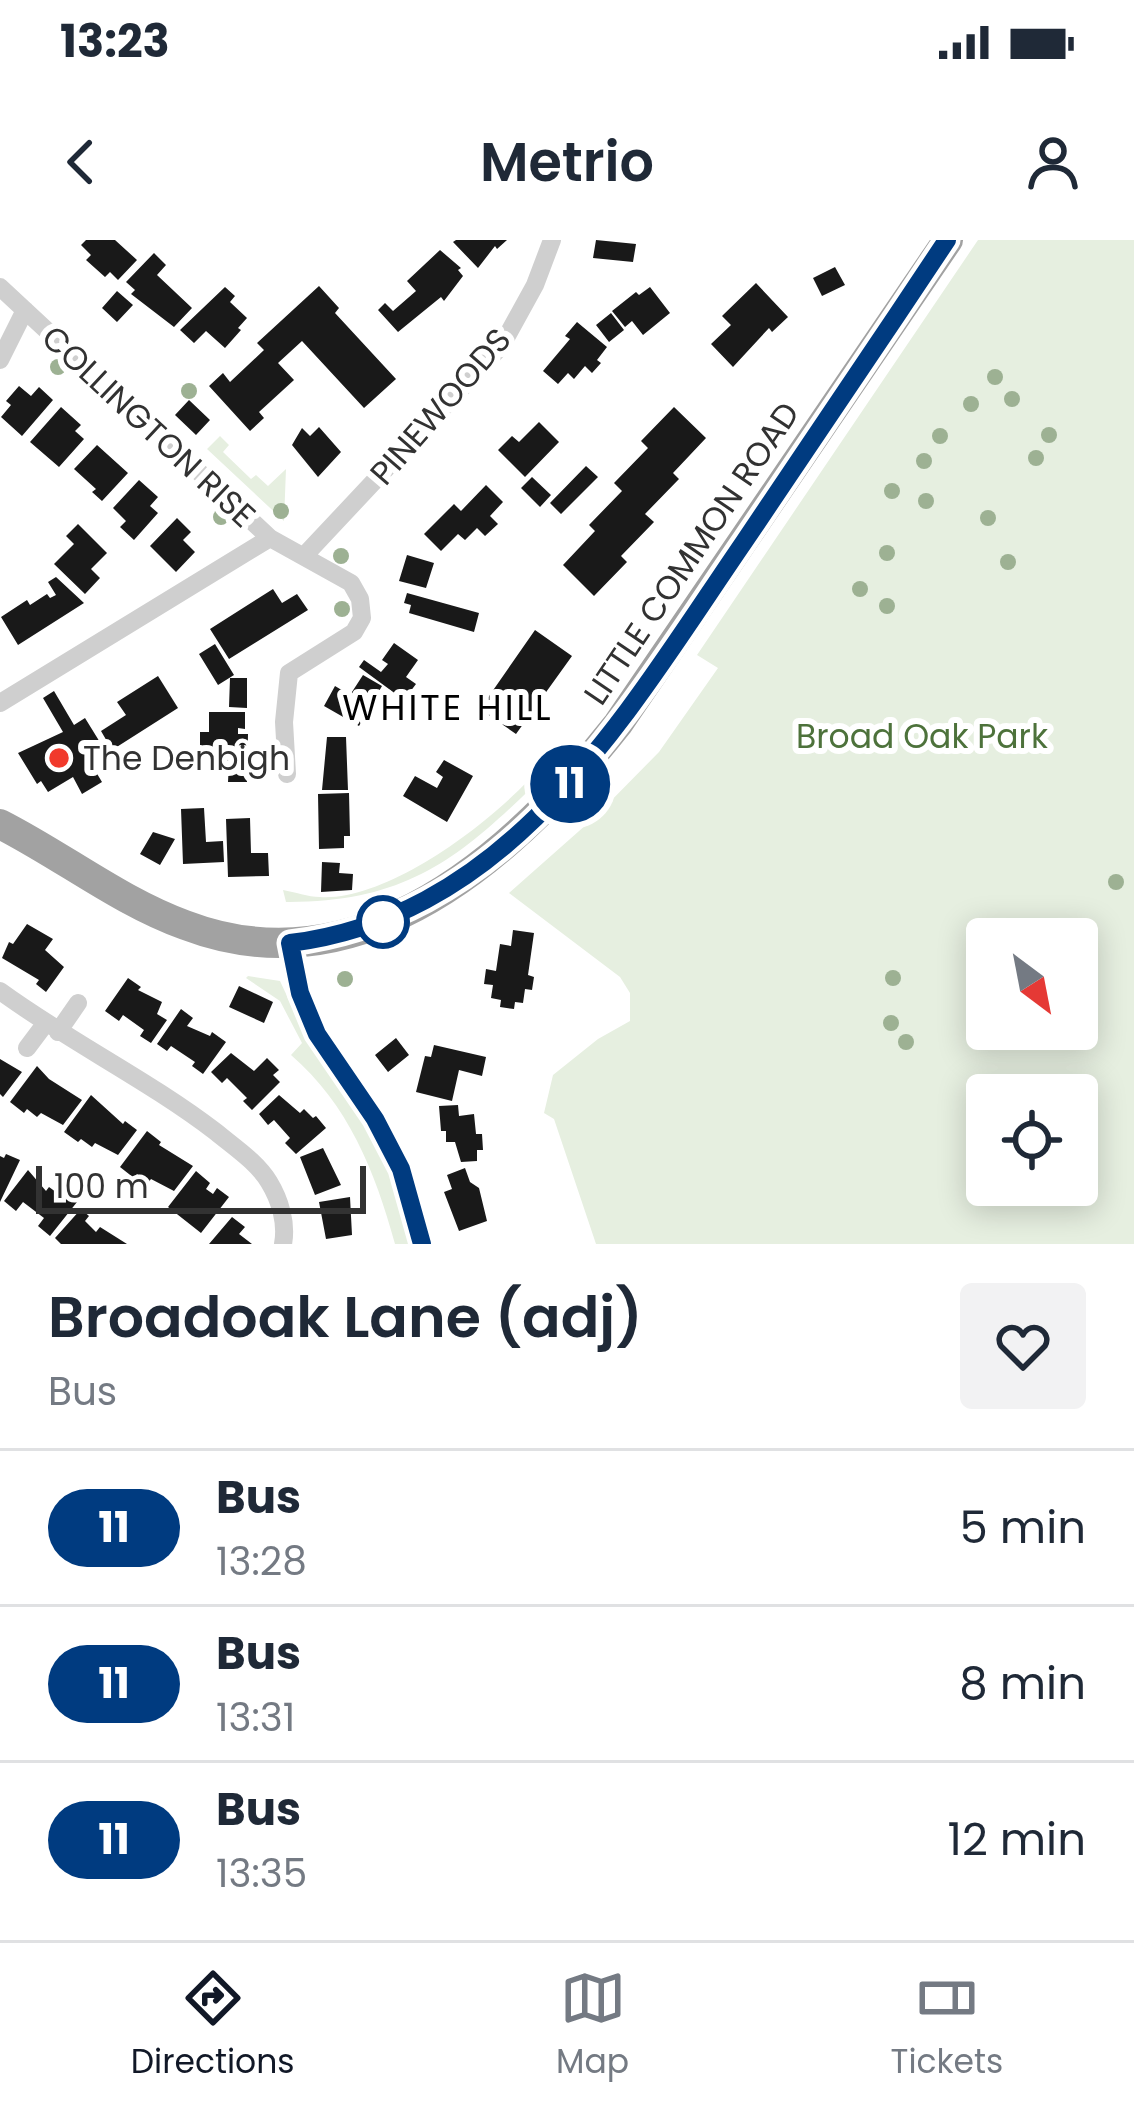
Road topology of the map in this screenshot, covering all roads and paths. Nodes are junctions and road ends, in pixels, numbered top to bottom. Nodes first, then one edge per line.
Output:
1 (552, 240) edge
2 (948, 240) edge
3 (0, 287) edge
4 (25, 310) junction
5 (0, 360) edge
6 (270, 538) junction
7 (304, 556) junction
8 (0, 703) edge
9 (266, 775) dead end
10 (0, 824) edge
11 (290, 943) junction
12 (0, 991) edge
13 (78, 1003) dead end
14 (51, 1028) junction
15 (27, 1048) dead end
16 (284, 1244) edge
17 (422, 1244) edge

1 - 7 street, PINEWOODS
2 - 11 highway, LITTLE COMMON ROAD
3 - 4 street, COLLINGTON RISE
4 - 5 street
4 - 6 street, COLLINGTON RISE
6 - 7 street, COLLINGTON RISE
6 - 8 street
7 - 9 street, COLLINGTON RISE
10 - 11 highway, LITTLE COMMON ROAD
11 - 17 street
12 - 14 street
13 - 14 street
14 - 15 street
14 - 16 street

